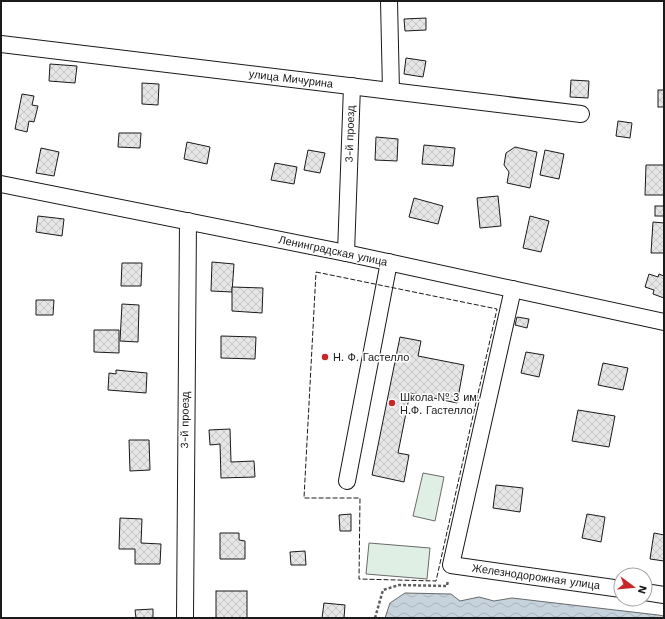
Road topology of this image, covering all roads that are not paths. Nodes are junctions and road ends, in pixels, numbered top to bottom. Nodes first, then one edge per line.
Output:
1 (389, 1) edge
2 (1, 44) edge
3 (352, 86) junction
4 (391, 91) junction
5 (581, 114) dead end
6 (1, 184) edge
7 (188, 221) junction
8 (346, 253) junction
9 (389, 262) junction
10 (513, 289) junction
11 (664, 322) edge
12 (347, 480) dead end
13 (613, 588) edge
14 (653, 593) edge
15 (664, 595) edge
16 (185, 618) edge

1 - 4 street
2 - 3 street, улица Мичурина
3 - 4 street, улица Мичурина
3 - 8 street, 3-й проезд
4 - 5 street, улица Мичурина
6 - 7 street, Ленинградская улица
7 - 8 street, Ленинградская улица
7 - 16 street, 3-й проезд
8 - 9 street, Ленинградская улица
9 - 10 street, Ленинградская улица
9 - 12 street
10 - 11 street, Ленинградская улица
10 - 13 street, Железнодорожная улица
14 - 15 street

